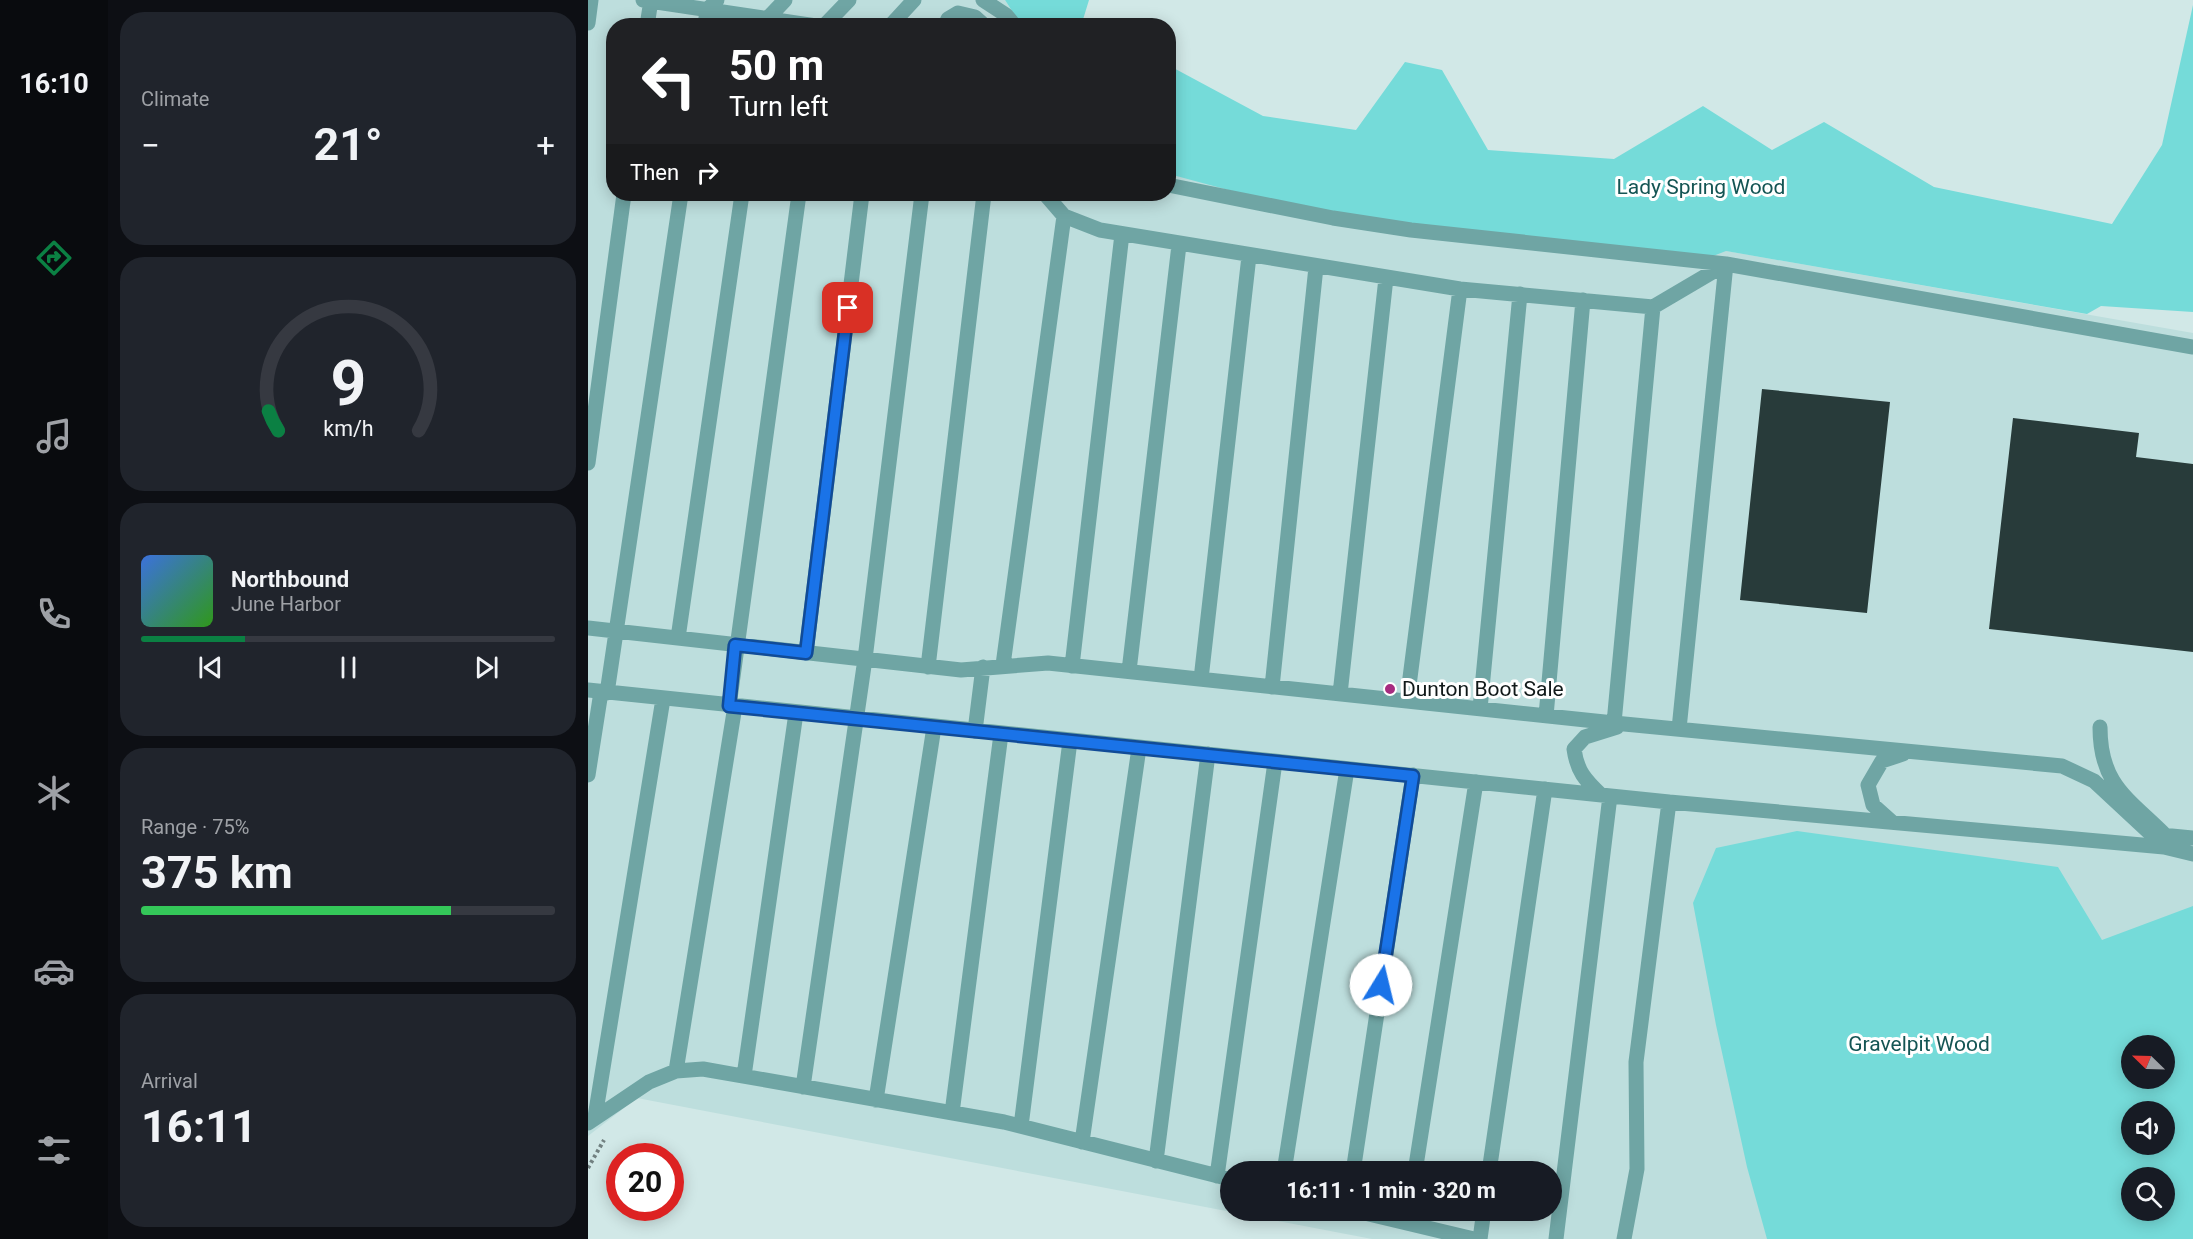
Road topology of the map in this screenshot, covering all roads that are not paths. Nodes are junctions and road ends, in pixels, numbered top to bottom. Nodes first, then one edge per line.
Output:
1 (591, 0) edge
2 (648, 0) edge
3 (785, 0) edge
4 (849, 0) edge
5 (914, 0) edge
6 (983, 0) edge
7 (712, 5) edge
8 (647, 18) edge
9 (754, 18) edge
10 (770, 18) edge
11 (832, 18) edge
12 (897, 18) edge
13 (950, 18) edge
14 (976, 18) edge
15 (1008, 18) edge
16 (588, 23) edge
17 (1176, 188) edge
18 (623, 201) edge
19 (680, 201) edge
20 (741, 201) edge
21 (798, 201) edge
22 (861, 201) edge
23 (921, 201) edge
24 (983, 201) edge
25 (1051, 201) edge
26 (1064, 216) junction
27 (1122, 234) junction
28 (1179, 245) junction
29 (1249, 256) junction
30 (1726, 264) junction
31 (1316, 267) junction
32 (1386, 278) junction
33 (1460, 289) junction
34 (1520, 294) junction
35 (1583, 300) junction
36 (1653, 307) junction
37 (2193, 347) edge
38 (588, 463) edge
39 (588, 628) edge
40 (618, 632) junction
41 (678, 638) junction
42 (735, 645) junction
43 (806, 653) junction
44 (865, 659) junction
45 (1003, 665) junction
46 (1072, 666) junction
47 (928, 667) junction
48 (983, 667) junction
49 (1129, 671) junction
50 (1201, 679) junction
51 (1272, 687) junction
52 (599, 692) edge
53 (1340, 694) junction
54 (663, 699) junction
55 (1407, 701) junction
56 (732, 706) junction
57 (1480, 709) junction
58 (796, 712) junction
59 (1546, 716) junction
60 (856, 719) junction
61 (1614, 723) junction
62 (1630, 724) junction
63 (934, 727) junction
64 (2100, 727) dead end
65 (1678, 729) junction
66 (975, 731) junction
67 (1001, 734) junction
68 (1070, 741) junction
69 (1139, 748) junction
70 (1913, 752) junction
71 (1208, 754) junction
72 (1275, 762) junction
73 (1347, 769) junction
74 (588, 775) edge
75 (1413, 776) junction
76 (1476, 782) junction
77 (1545, 789) junction
78 (1605, 795) junction
79 (1669, 802) junction
80 (1892, 822) junction
81 (2167, 836) junction
82 (2193, 838) edge
83 (2193, 854) edge
84 (676, 1071) junction
85 (744, 1076) junction
86 (803, 1087) junction
87 (876, 1100) junction
88 (952, 1113) junction
89 (591, 1120) edge
90 (1021, 1126) junction
91 (1082, 1142) junction
92 (1156, 1161) junction
93 (1225, 1161) edge
94 (1286, 1161) edge
95 (1355, 1161) edge
96 (1417, 1161) edge
97 (1491, 1161) edge
98 (1220, 1177) edge
99 (1420, 1221) edge
100 (1482, 1221) edge
101 (1474, 1239) edge
102 (1480, 1239) edge
103 (1556, 1239) edge
104 (1624, 1239) edge

1 - 16 lane
2 - 7 lane
2 - 8 lane
3 - 10 lane
4 - 11 lane
5 - 12 lane
6 - 15 lane
7 - 9 lane
13 - 14 lane
17 - 30 lane
18 - 38 lane
19 - 40 lane
20 - 41 lane
21 - 42 lane
22 - 43 lane
23 - 44 lane
24 - 47 lane
25 - 26 lane
26 - 27 lane
26 - 45 lane
27 - 28 lane
27 - 46 lane
28 - 29 lane
28 - 49 lane
29 - 31 lane
29 - 50 lane
30 - 36 lane
30 - 37 lane
30 - 65 lane
31 - 32 lane
31 - 51 lane
32 - 33 lane
32 - 53 lane
33 - 34 lane
33 - 55 lane
34 - 35 lane
34 - 57 lane
35 - 36 lane
35 - 59 lane
36 - 61 lane
39 - 40 lane
40 - 41 lane
40 - 52 lane
41 - 42 lane
42 - 43 lane
42 - 56 lane
43 - 44 lane
44 - 47 lane
44 - 60 lane
45 - 46 lane
45 - 48 lane
46 - 49 lane
47 - 48 lane
48 - 66 lane
49 - 50 lane
50 - 51 lane
51 - 53 lane
52 - 54 lane
52 - 74 lane
53 - 55 lane
54 - 56 lane
54 - 89 lane
55 - 57 lane
56 - 58 lane
56 - 84 lane
57 - 59 lane
58 - 60 lane
58 - 85 lane
59 - 61 lane
60 - 63 lane
60 - 86 lane
61 - 62 lane
62 - 65 lane
62 - 78 lane
63 - 66 lane
63 - 87 lane
64 - 81 lane
65 - 70 lane
66 - 67 lane
67 - 68 lane
67 - 88 lane
68 - 69 lane
68 - 90 lane
69 - 71 lane
69 - 91 lane
70 - 80 lane
70 - 81 lane
71 - 72 lane
71 - 92 lane
72 - 73 lane
72 - 93 lane
73 - 75 lane
73 - 94 lane
75 - 76 lane
75 - 95 lane
76 - 77 lane
76 - 96 lane
77 - 78 lane
77 - 97 lane
78 - 79 lane
78 - 103 lane
79 - 80 lane
79 - 104 lane
80 - 83 lane
81 - 82 lane
84 - 85 lane
84 - 89 lane
85 - 86 lane
86 - 87 lane
87 - 88 lane
88 - 90 lane
90 - 91 lane
91 - 92 lane
92 - 98 lane
99 - 101 lane
100 - 102 lane

